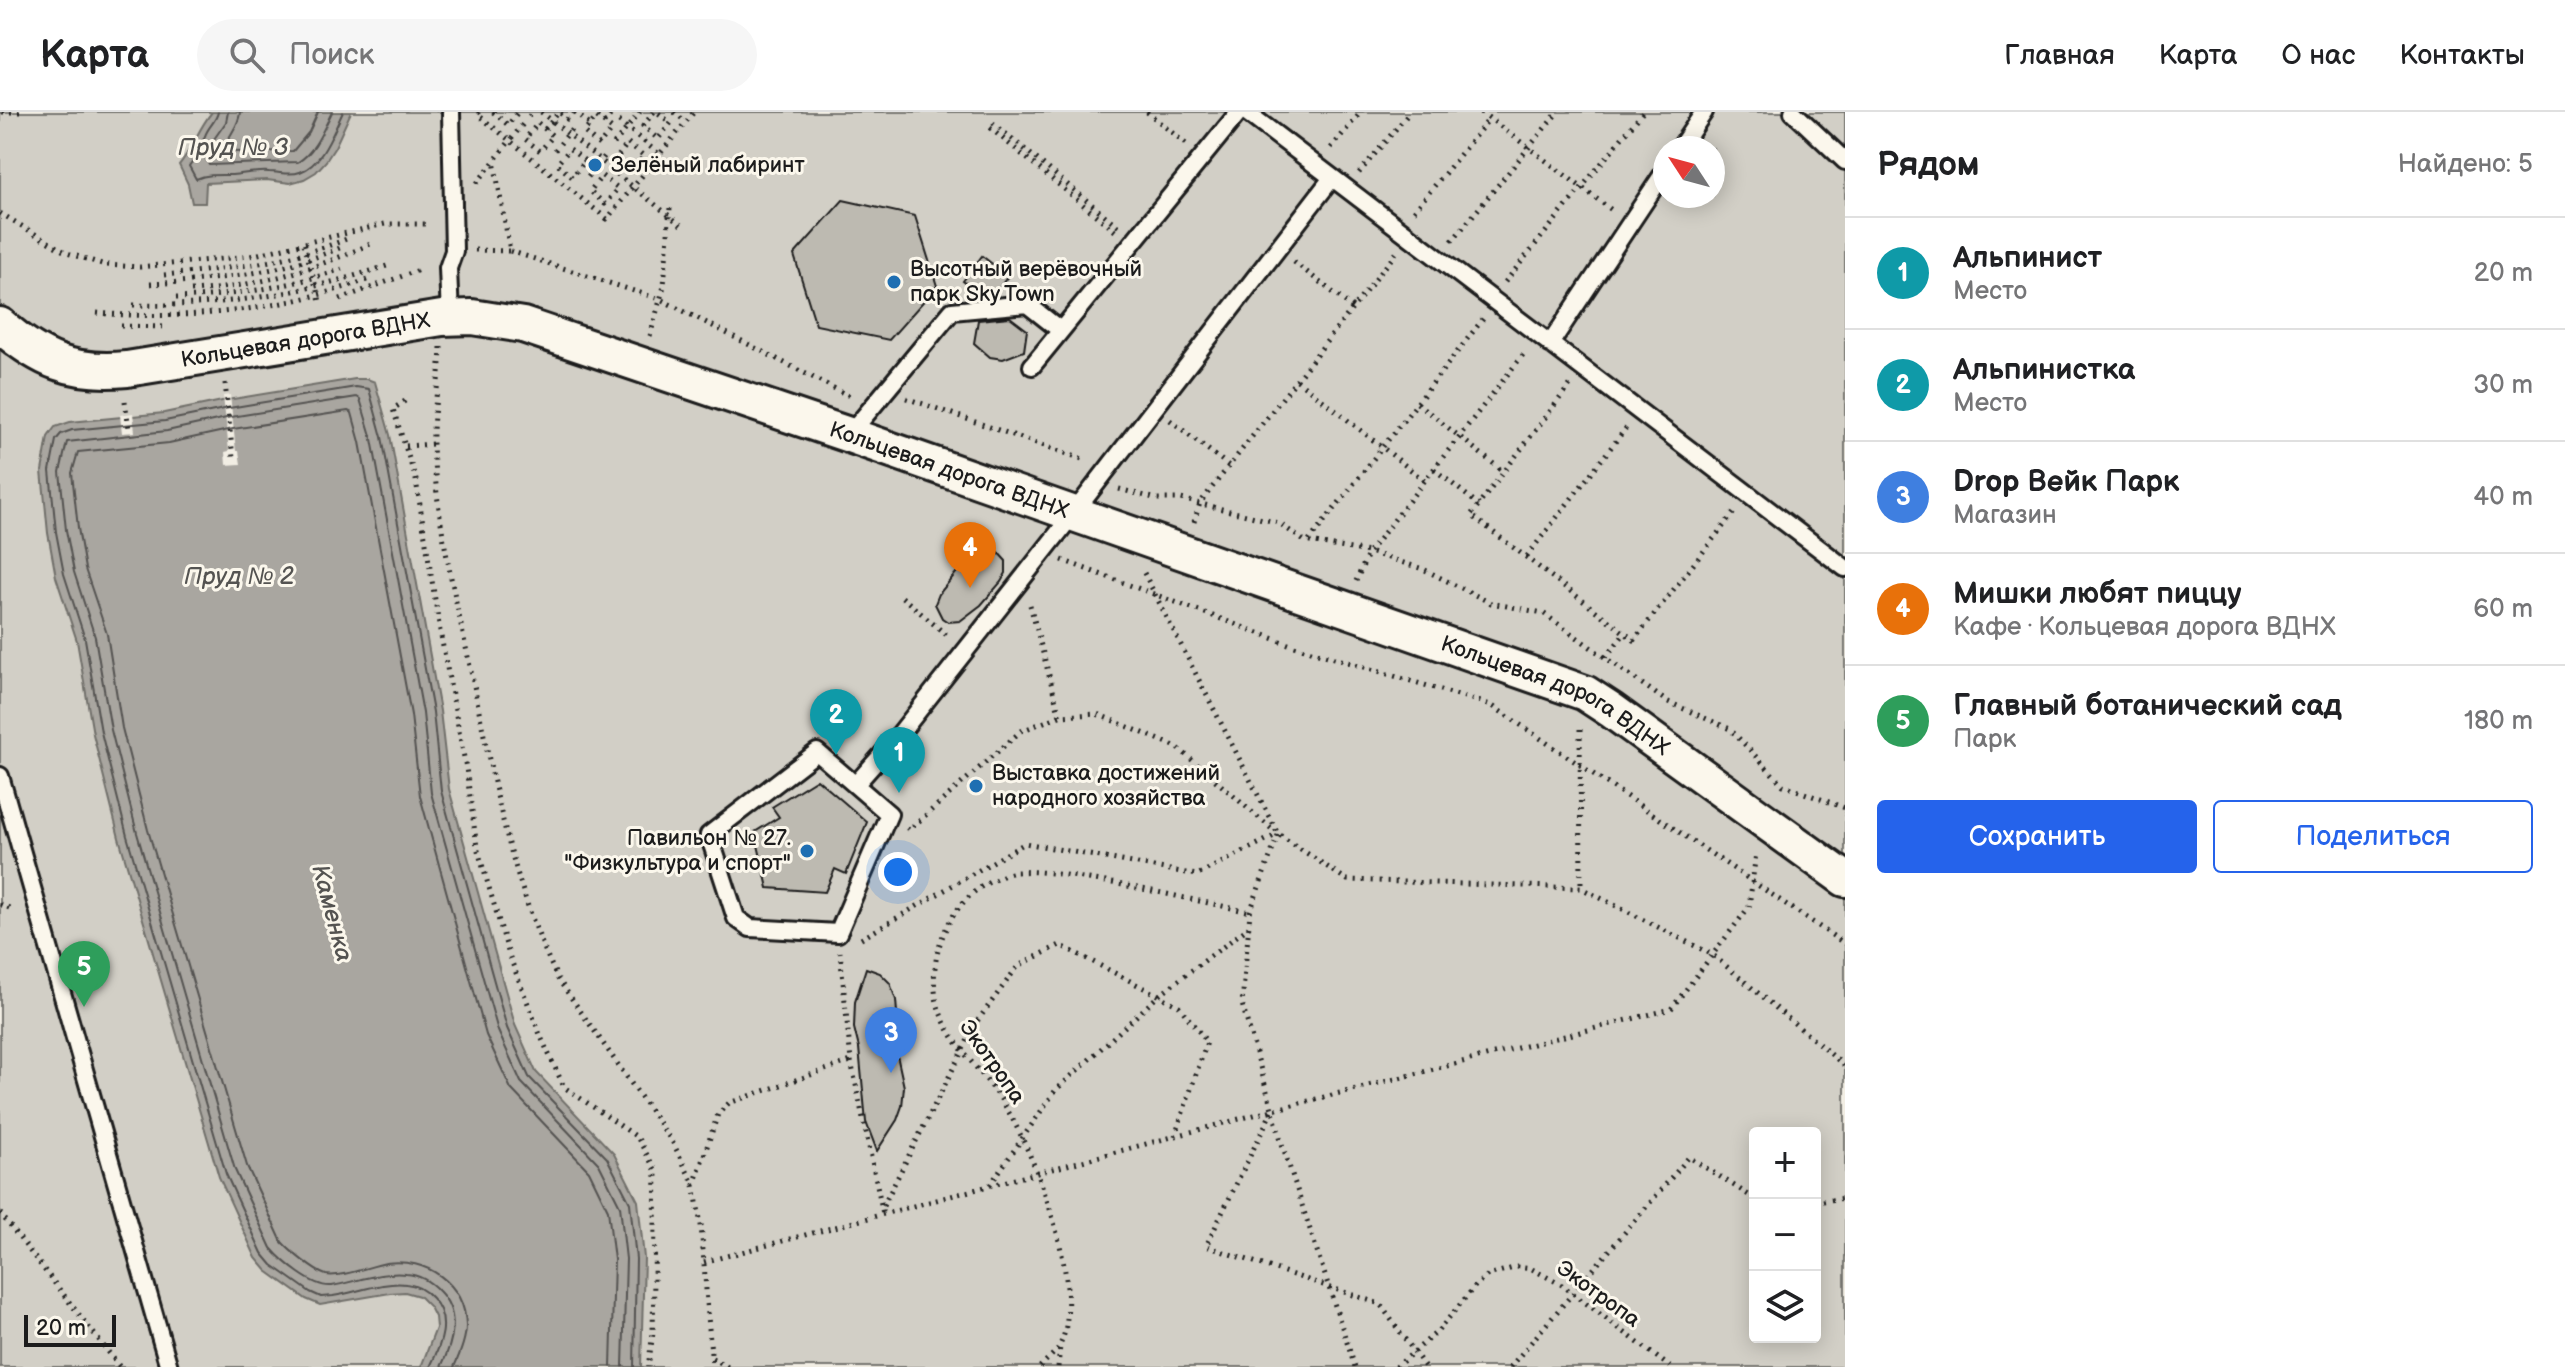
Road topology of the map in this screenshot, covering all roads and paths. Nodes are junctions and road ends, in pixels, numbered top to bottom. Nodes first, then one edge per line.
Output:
1 (2, 112) edge
2 (20, 112) edge
3 (451, 112) edge
4 (479, 112) edge
5 (493, 112) edge
6 (541, 112) edge
7 (573, 112) edge
8 (640, 112) edge
9 (674, 112) edge
10 (694, 112) edge
11 (1147, 112) edge
12 (1239, 112) edge
13 (1246, 112) edge
14 (1361, 112) edge
15 (1410, 112) edge
16 (1481, 112) edge
17 (1558, 112) edge
18 (1643, 112) edge
19 (1704, 112) edge
20 (1793, 112) edge
21 (611, 113) edge
22 (660, 113) edge
23 (516, 114) edge
24 (584, 115) edge
25 (500, 118) junction
26 (649, 119) junction
27 (1489, 119) junction
28 (552, 121) junction
29 (619, 121) dead end
30 (686, 122) junction
31 (604, 123) junction
32 (523, 124) junction
33 (575, 125) dead end
34 (590, 125) junction
35 (991, 126) dead end
36 (494, 127) junction
37 (627, 128) junction
38 (545, 129) junction
39 (531, 131) junction
40 (664, 131) junction
41 (650, 132) junction
42 (568, 134) junction
43 (1688, 136) edge
44 (606, 137) junction
45 (673, 138) junction
46 (591, 139) junction
47 (510, 140) junction
48 (643, 141) junction
49 (547, 143) junction
50 (614, 144) junction
51 (532, 145) junction
52 (585, 147) junction
53 (1528, 149) junction
54 (555, 150) junction
55 (636, 150) junction
56 (622, 151) junction
57 (608, 152) dead end
58 (526, 153) junction
59 (659, 154) junction
60 (578, 155) junction
61 (563, 157) junction
62 (1203, 157) junction
63 (549, 158) dead end
64 (494, 160) junction
65 (601, 160) junction
66 (1845, 161) edge
67 (638, 163) junction
68 (624, 165) junction
69 (542, 166) junction
70 (1317, 166) junction
71 (609, 167) dead end
72 (579, 169) junction
73 (646, 170) junction
74 (565, 171) junction
75 (617, 174) junction
76 (588, 177) junction
77 (1332, 178) junction
78 (558, 179) junction
79 (610, 182) junction
80 (581, 184) dead end
81 (596, 184) junction
82 (633, 186) junction
83 (1581, 188) junction
84 (1347, 189) junction
85 (1653, 189) edge
86 (574, 192) junction
87 (612, 196) junction
88 (597, 197) junction
89 (620, 203) junction
90 (591, 206) junction
91 (670, 208) dead end
92 (0, 213) edge
93 (670, 215) junction
94 (448, 219) junction
95 (1631, 223) junction
96 (681, 225) dead end
97 (1405, 233) junction
98 (349, 238) dead end
99 (375, 242) dead end
100 (1133, 243) junction
101 (304, 244) junction
102 (342, 247) dead end
103 (1277, 249) junction
104 (454, 251) junction
105 (510, 251) junction
106 (306, 252) junction
107 (308, 259) junction
108 (1439, 259) junction
109 (189, 264) junction
110 (390, 265) dead end
111 (311, 268) junction
112 (342, 269) dead end
113 (419, 270) dead end
114 (190, 273) junction
115 (164, 275) dead end
116 (313, 278) junction
117 (367, 280) dead end
118 (190, 282) junction
119 (150, 284) dead end
120 (316, 287) junction
121 (176, 298) dead end
122 (191, 298) junction
123 (319, 300) junction
124 (662, 300) junction
125 (1494, 300) junction
126 (133, 305) dead end
127 (1353, 308) junction
128 (97, 313) dead end
129 (446, 317) junction
130 (193, 318) junction
131 (0, 325) edge
132 (1060, 330) junction
133 (1544, 339) junction
134 (641, 364) junction
135 (1032, 366) dead end
136 (1583, 368) junction
137 (223, 370) dead end
138 (1297, 380) junction
139 (886, 390) junction
140 (124, 395) dead end
141 (405, 401) dead end
142 (1417, 403) junction
143 (872, 408) junction
144 (1155, 409) junction
145 (1639, 411) junction
146 (129, 428) dead end
147 (849, 435) junction
148 (1459, 436) junction
149 (433, 444) junction
150 (406, 446) junction
151 (1382, 448) junction
152 (233, 458) dead end
153 (1229, 466) junction
154 (1434, 469) junction
155 (1504, 472) junction
156 (1105, 473) junction
157 (1425, 481) junction
158 (1748, 494) junction
159 (1200, 503) junction
160 (1479, 505) junction
161 (1073, 515) junction
162 (1193, 525) dead end
163 (1309, 542) junction
164 (1043, 552) junction
165 (1369, 552) junction
166 (1527, 556) junction
167 (1845, 568) edge
168 (1143, 570) dead end
169 (1022, 579) junction
170 (1352, 591) dead end
171 (1156, 595) junction
172 (902, 597) dead end
173 (1625, 633) junction
174 (965, 650) junction
175 (1605, 657) junction
176 (1060, 716) junction
177 (1580, 727) dead end
178 (1580, 765) junction
179 (0, 776) edge
180 (856, 784) junction
181 (1845, 808) edge
182 (889, 814) junction
183 (1278, 834) junction
184 (1757, 843) dead end
185 (1845, 879) edge
186 (1752, 881) junction
187 (1581, 888) junction
188 (1250, 912) junction
189 (1249, 927) junction
190 (853, 943) dead end
191 (1845, 944) edge
192 (840, 951) dead end
193 (1713, 955) junction
194 (1159, 995) junction
195 (851, 1061) junction
196 (1845, 1066) edge
197 (1273, 1110) junction
198 (1175, 1136) junction
199 (694, 1185) junction
200 (989, 1186) junction
201 (1749, 1195) edge
202 (1845, 1198) edge
203 (1821, 1201) edge
204 (883, 1206) junction
205 (0, 1213) edge
206 (883, 1214) junction
207 (704, 1262) junction
208 (1329, 1288) junction
209 (1060, 1346) junction
210 (712, 1358) junction
211 (120, 1367) edge
212 (169, 1367) edge
213 (648, 1367) edge
214 (712, 1367) edge
215 (728, 1367) edge
216 (1040, 1367) edge
217 (1058, 1367) edge
218 (1355, 1367) edge
219 (1396, 1367) edge
220 (1425, 1367) edge
221 (1510, 1367) edge
222 (1670, 1367) edge

1 - 2 path
3 - 94 lane
4 - 36 path
5 - 25 path
6 - 28 path
7 - 24 path
7 - 28 path
8 - 26 path
8 - 37 path
9 - 30 path
10 - 30 path
11 - 62 path
12 - 62 lane
13 - 70 lane
14 - 70 path
15 - 84 path
16 - 27 path
17 - 53 path
18 - 83 path
19 - 43 lane
20 - 66 lane
21 - 31 path
22 - 26 path
22 - 40 path
23 - 25 path
23 - 32 path
24 - 34 path
25 - 36 path
26 - 41 path
27 - 53 path
27 - 97 path
28 - 38 path
28 - 42 path
29 - 37 path
30 - 45 path
31 - 34 path
31 - 44 path
32 - 39 path
32 - 47 path
33 - 42 path
34 - 46 path
35 - 100 path
36 - 47 path
37 - 48 path
37 - 50 path
38 - 39 path
38 - 49 path
39 - 51 path
40 - 41 path
40 - 45 path
41 - 48 path
42 - 52 path
42 - 54 path
44 - 46 path
44 - 50 path
45 - 59 path
46 - 52 path
47 - 58 path
47 - 64 path
48 - 55 path
48 - 59 path
49 - 51 path
49 - 54 path
50 - 56 path
51 - 58 path
52 - 60 path
52 - 65 path
53 - 83 path
53 - 108 path
54 - 61 path
55 - 56 path
55 - 67 path
56 - 68 path
57 - 65 path
58 - 69 path
59 - 73 path
60 - 61 path
60 - 72 path
61 - 74 path
62 - 100 lane
63 - 69 path
64 - 94 path
64 - 105 path
65 - 71 path
65 - 76 path
67 - 68 path
67 - 73 path
68 - 75 path
69 - 78 path
70 - 77 lane
72 - 74 path
72 - 76 path
73 - 82 path
74 - 78 path
75 - 79 path
75 - 82 path
76 - 81 path
77 - 84 lane
77 - 103 lane
78 - 86 path
79 - 81 path
79 - 87 path
80 - 86 path
81 - 88 path
82 - 89 path
82 - 93 path
83 - 95 path
83 - 125 path
84 - 97 lane
85 - 95 lane
86 - 90 path
87 - 88 path
87 - 89 path
88 - 90 path
89 - 90 path
91 - 93 path
92 - 109 path
93 - 96 path
93 - 124 path
94 - 101 path
94 - 104 lane
95 - 133 lane
97 - 108 lane
97 - 127 path
98 - 106 path
99 - 111 path
100 - 132 lane
101 - 106 path
101 - 109 path
102 - 107 path
103 - 127 path
103 - 144 lane
104 - 105 path
104 - 129 lane
105 - 124 path
106 - 107 path
106 - 114 path
107 - 111 path
107 - 118 path
108 - 125 lane
109 - 114 path
110 - 120 path
111 - 116 path
111 - 122 path
112 - 116 path
113 - 123 path
114 - 115 path
114 - 118 path
116 - 120 path
116 - 122 path
117 - 123 path
118 - 119 path
118 - 122 path
120 - 122 path
120 - 123 path
121 - 122 path
122 - 126 path
122 - 130 path
123 - 130 path
124 - 134 path
124 - 143 path
125 - 133 lane
125 - 142 path
127 - 138 path
128 - 130 path
129 - 131 street, Кольцевая дорога ВДНХ
129 - 134 street, Кольцевая дорога ВДНХ
129 - 149 path
132 - 135 lane
132 - 139 lane
133 - 136 lane
133 - 148 path
134 - 147 street, Кольцевая дорога ВДНХ
136 - 145 lane
136 - 155 path
137 - 152 path
138 - 151 path
138 - 153 path
139 - 143 lane
139 - 156 path
140 - 146 path
141 - 150 path
142 - 148 path
142 - 151 path
143 - 147 lane
144 - 153 path
144 - 156 lane
145 - 158 lane
145 - 166 path
147 - 161 street, Кольцевая дорога ВДНХ
148 - 154 path
148 - 155 path
149 - 150 path
149 - 199 path
150 - 213 path
151 - 157 path
151 - 163 path
153 - 159 path
154 - 157 path
154 - 160 path
155 - 160 path
156 - 159 path
156 - 161 lane
157 - 165 path
158 - 167 lane
158 - 173 path
159 - 162 path
159 - 163 path
160 - 166 path
161 - 164 lane
161 - 185 street, Кольцевая дорога ВДНХ
163 - 165 path
164 - 169 lane
164 - 171 path
165 - 170 path
165 - 175 path
166 - 173 path
168 - 171 path
169 - 174 lane
169 - 176 path
171 - 178 path
171 - 183 path
172 - 174 path
173 - 175 path
174 - 180 lane
175 - 181 path
176 - 182 path
176 - 183 path
177 - 178 path
178 - 186 path
178 - 187 path
179 - 212 lane
180 - 182 lane
180 - 182 lane
183 - 187 path
183 - 188 path
183 - 190 path
184 - 186 path
186 - 191 path
186 - 193 path
187 - 193 path
188 - 189 path
188 - 209 path, Экотропа, bridge
189 - 194 path
189 - 197 path
192 - 195 path
193 - 196 path
193 - 197 path
194 - 198 path
194 - 200 path
194 - 204 path
195 - 199 path
195 - 204 path
197 - 198 path
197 - 208 path
197 - 208 path
198 - 200 path
199 - 207 path
200 - 206 path
201 - 221 path
202 - 203 path
204 - 206 path
205 - 211 path
206 - 207 path
207 - 210 path
208 - 218 path
208 - 220 path
209 - 216 path, bridge
209 - 217 path, Экотропа
210 - 214 path
210 - 215 path
219 - 222 path, Экотропа, bridge

